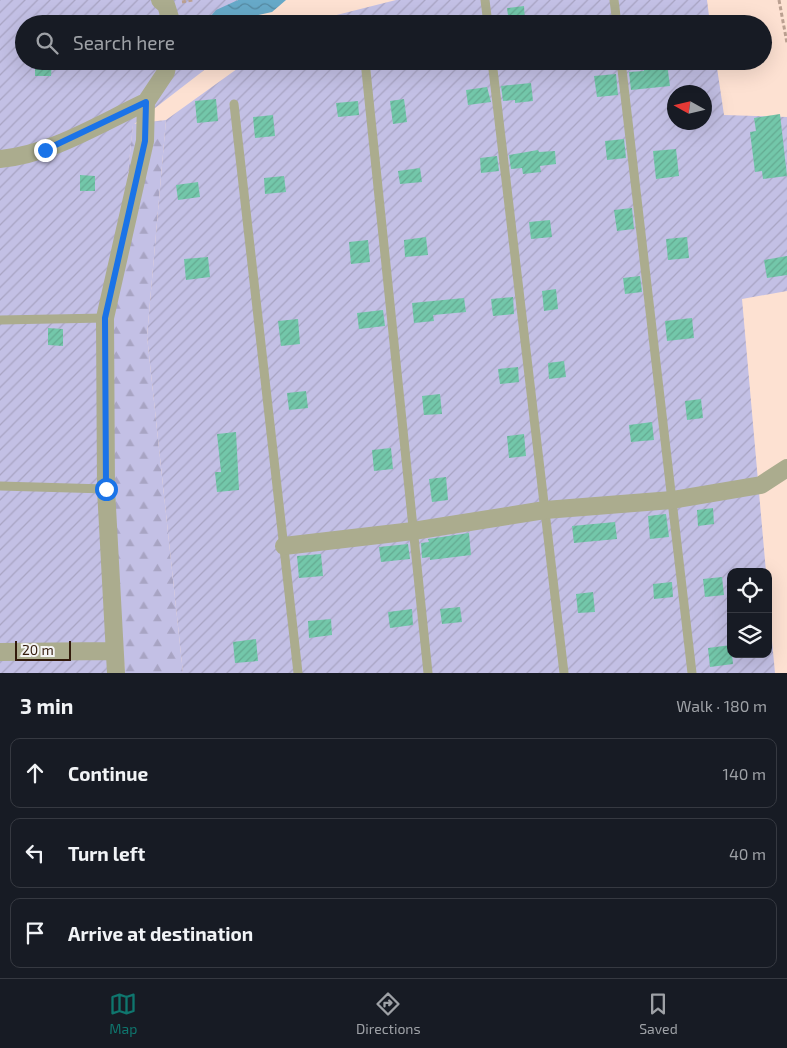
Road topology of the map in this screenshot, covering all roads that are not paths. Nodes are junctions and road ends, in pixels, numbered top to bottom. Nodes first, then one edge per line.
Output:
1 (160, 0) edge
2 (485, 0) edge
3 (614, 0) edge
4 (169, 15) edge
5 (487, 15) edge
6 (616, 15) edge
7 (166, 70) edge
8 (366, 70) edge
9 (493, 70) edge
10 (623, 70) edge
11 (146, 102) junction
12 (234, 104) dead end
13 (0, 159) edge
14 (105, 318) junction
15 (0, 320) edge
16 (787, 468) edge
17 (0, 486) edge
18 (106, 489) junction
19 (672, 500) junction
20 (545, 510) junction
21 (413, 531) junction
22 (284, 546) junction
23 (114, 651) junction
24 (0, 652) edge
25 (116, 673) edge
26 (298, 673) edge
27 (428, 673) edge
28 (564, 673) edge
29 (692, 673) edge

1 - 4 street
2 - 5 lane
3 - 6 lane
7 - 11 street
8 - 21 lane
9 - 20 lane
10 - 19 lane
11 - 13 street
11 - 14 street
12 - 22 lane
14 - 15 lane
14 - 18 street
16 - 19 street
17 - 18 lane
18 - 23 street
19 - 20 street
19 - 29 lane
20 - 21 street
20 - 28 lane
21 - 22 street
21 - 27 lane
22 - 26 lane
23 - 24 street
23 - 25 street

